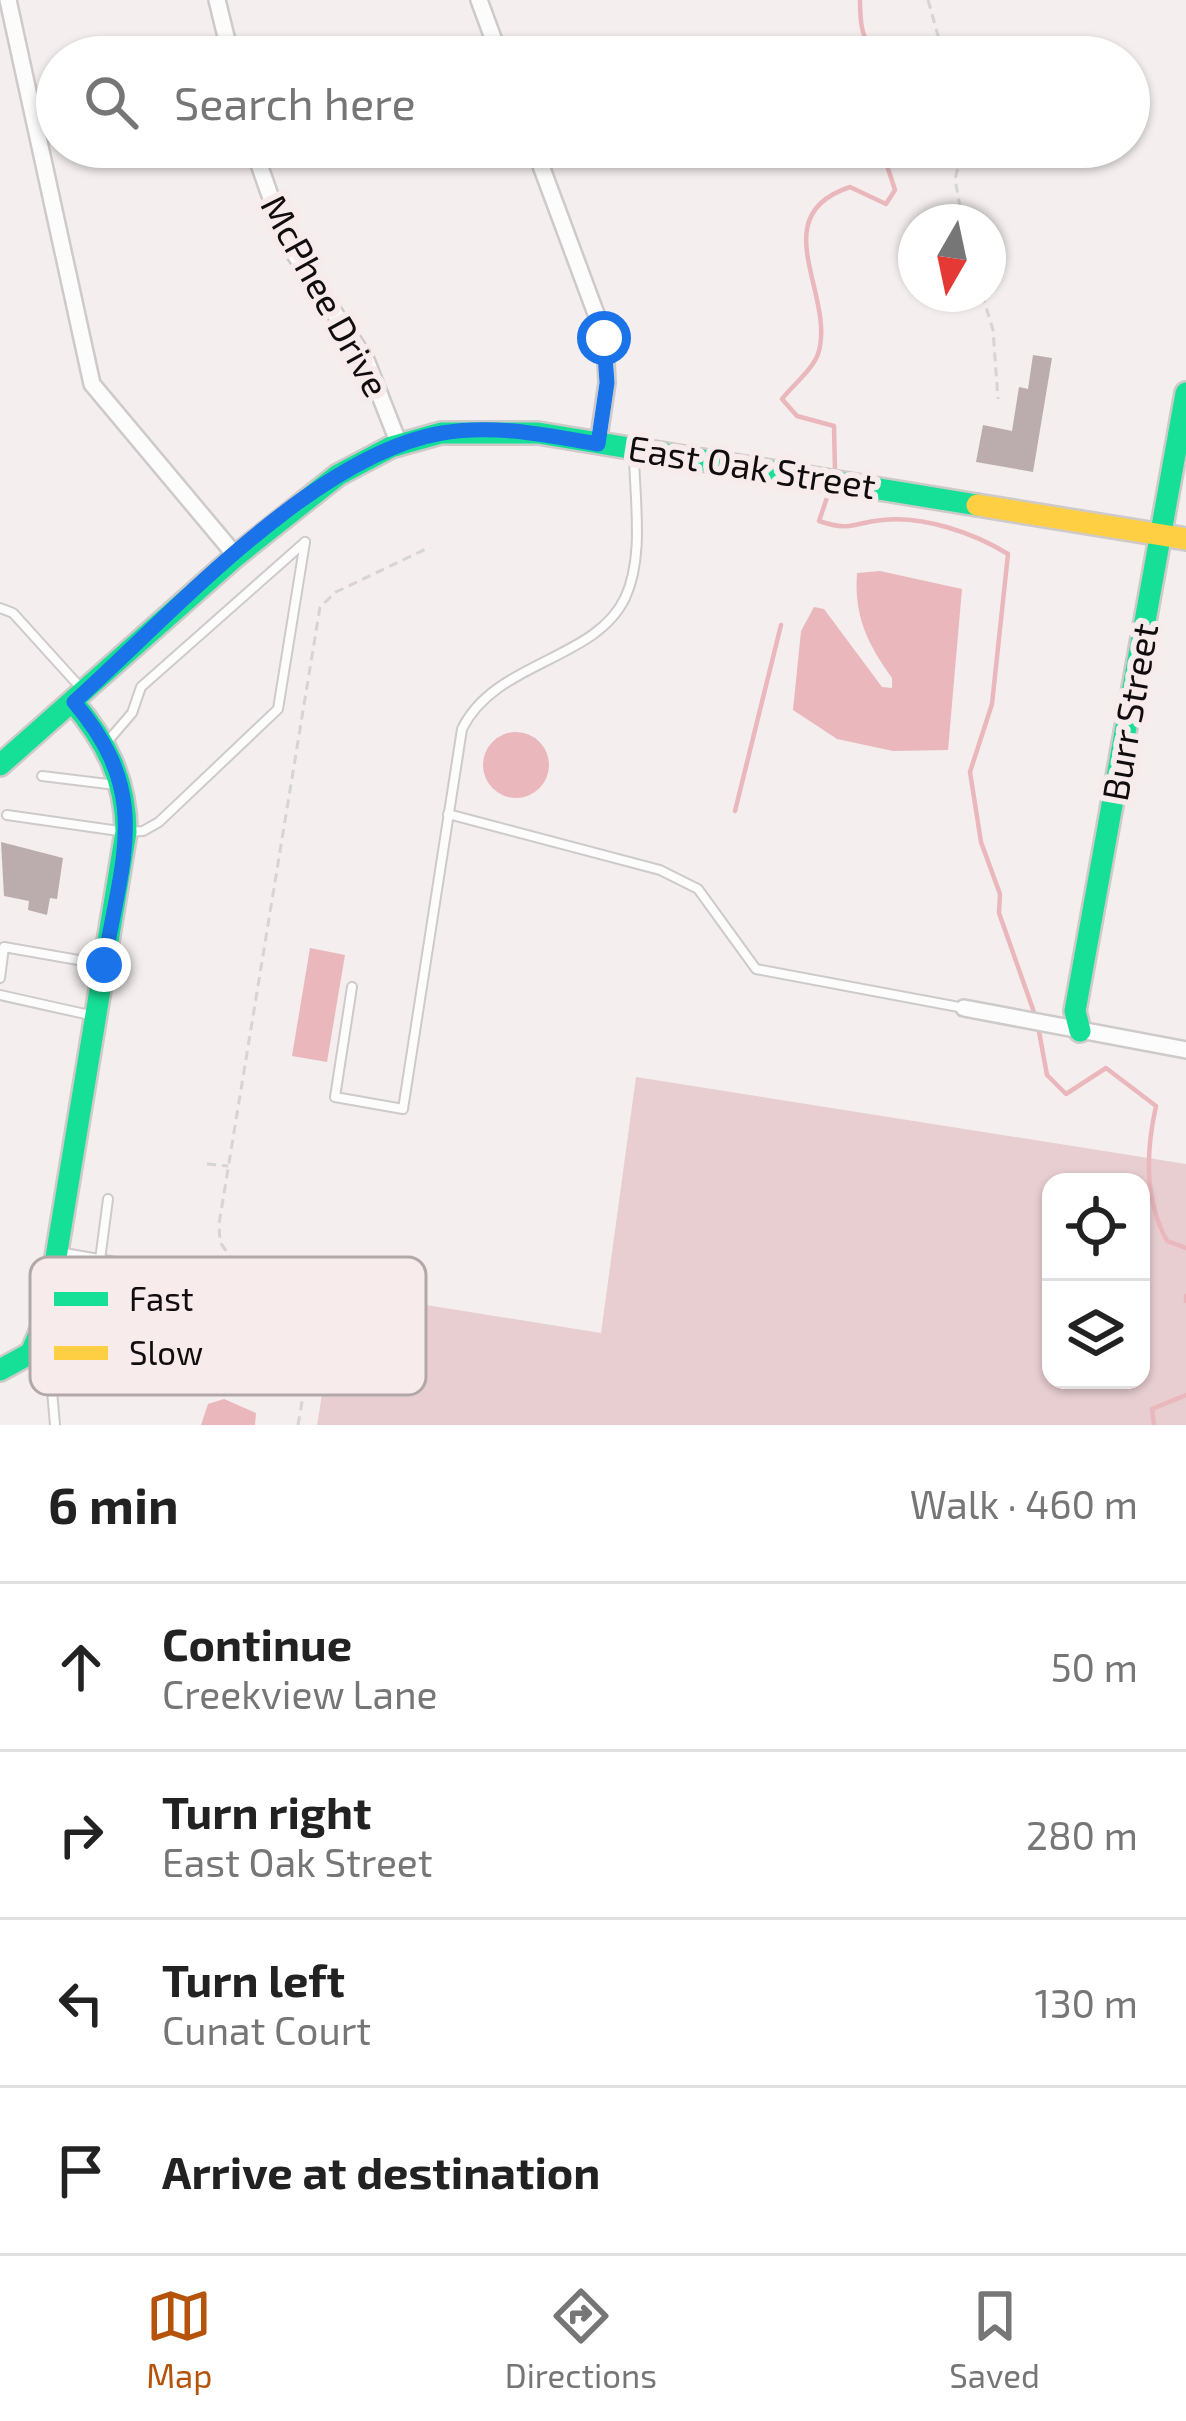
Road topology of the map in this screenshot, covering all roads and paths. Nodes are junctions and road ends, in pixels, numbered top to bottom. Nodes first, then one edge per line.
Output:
1 (8, 0) edge
2 (217, 0) edge
3 (479, 0) edge
4 (928, 0) edge
5 (226, 36) edge
6 (492, 36) edge
7 (938, 36) edge
8 (36, 128) edge
9 (45, 168) edge
10 (261, 168) edge
11 (542, 168) edge
12 (958, 168) edge
13 (960, 204) edge
14 (988, 312) edge
15 (1186, 393) edge
16 (998, 399) dead end
17 (399, 444) junction
18 (598, 444) junction
19 (634, 449) junction
20 (1163, 535) junction
21 (1186, 539) edge
22 (430, 547) dead end
23 (236, 556) junction
24 (0, 608) edge
25 (79, 697) junction
26 (106, 744) junction
27 (3, 756) edge
28 (42, 776) dead end
29 (124, 785) junction
30 (448, 814) junction
31 (8, 815) dead end
32 (126, 832) junction
33 (104, 965) junction
34 (0, 978) edge
35 (352, 987) dead end
36 (0, 995) edge
37 (964, 1008) joint
38 (95, 1016) junction
39 (1080, 1030) junction
40 (1186, 1050) edge
41 (208, 1164) dead end
42 (228, 1166) junction
43 (109, 1199) dead end
44 (57, 1252) junction
45 (56, 1257) edge
46 (84, 1257) edge
47 (100, 1257) edge
48 (232, 1257) edge
49 (30, 1355) edge
50 (0, 1370) edge
51 (53, 1395) edge
52 (303, 1395) edge
53 (55, 1425) edge
54 (298, 1425) edge

1 - 8 street
2 - 5 street
3 - 6 street
4 - 7 path
9 - 23 street
10 - 17 street, McPhee Drive
11 - 18 street
12 - 13 path
14 - 16 path
15 - 20 street, Burr Street
17 - 18 street, East Oak Street
17 - 23 street, East Oak Street
18 - 19 street, East Oak Street
19 - 20 street, East Oak Street
19 - 30 lane
20 - 21 street, East Oak Street
20 - 39 street, Burr Street
22 - 42 path
23 - 25 street, East Oak Street
24 - 25 lane
25 - 26 street
25 - 27 street, East Oak Street
26 - 29 street
26 - 32 lane
28 - 29 lane
29 - 32 street
30 - 35 lane
30 - 37 lane
31 - 32 lane
32 - 33 street
33 - 34 lane
33 - 38 street
36 - 38 lane
37 - 39 street
38 - 44 street
39 - 40 street
41 - 42 path
42 - 48 path
43 - 47 lane
44 - 45 street
44 - 46 lane
49 - 50 street
51 - 53 lane
52 - 54 path

